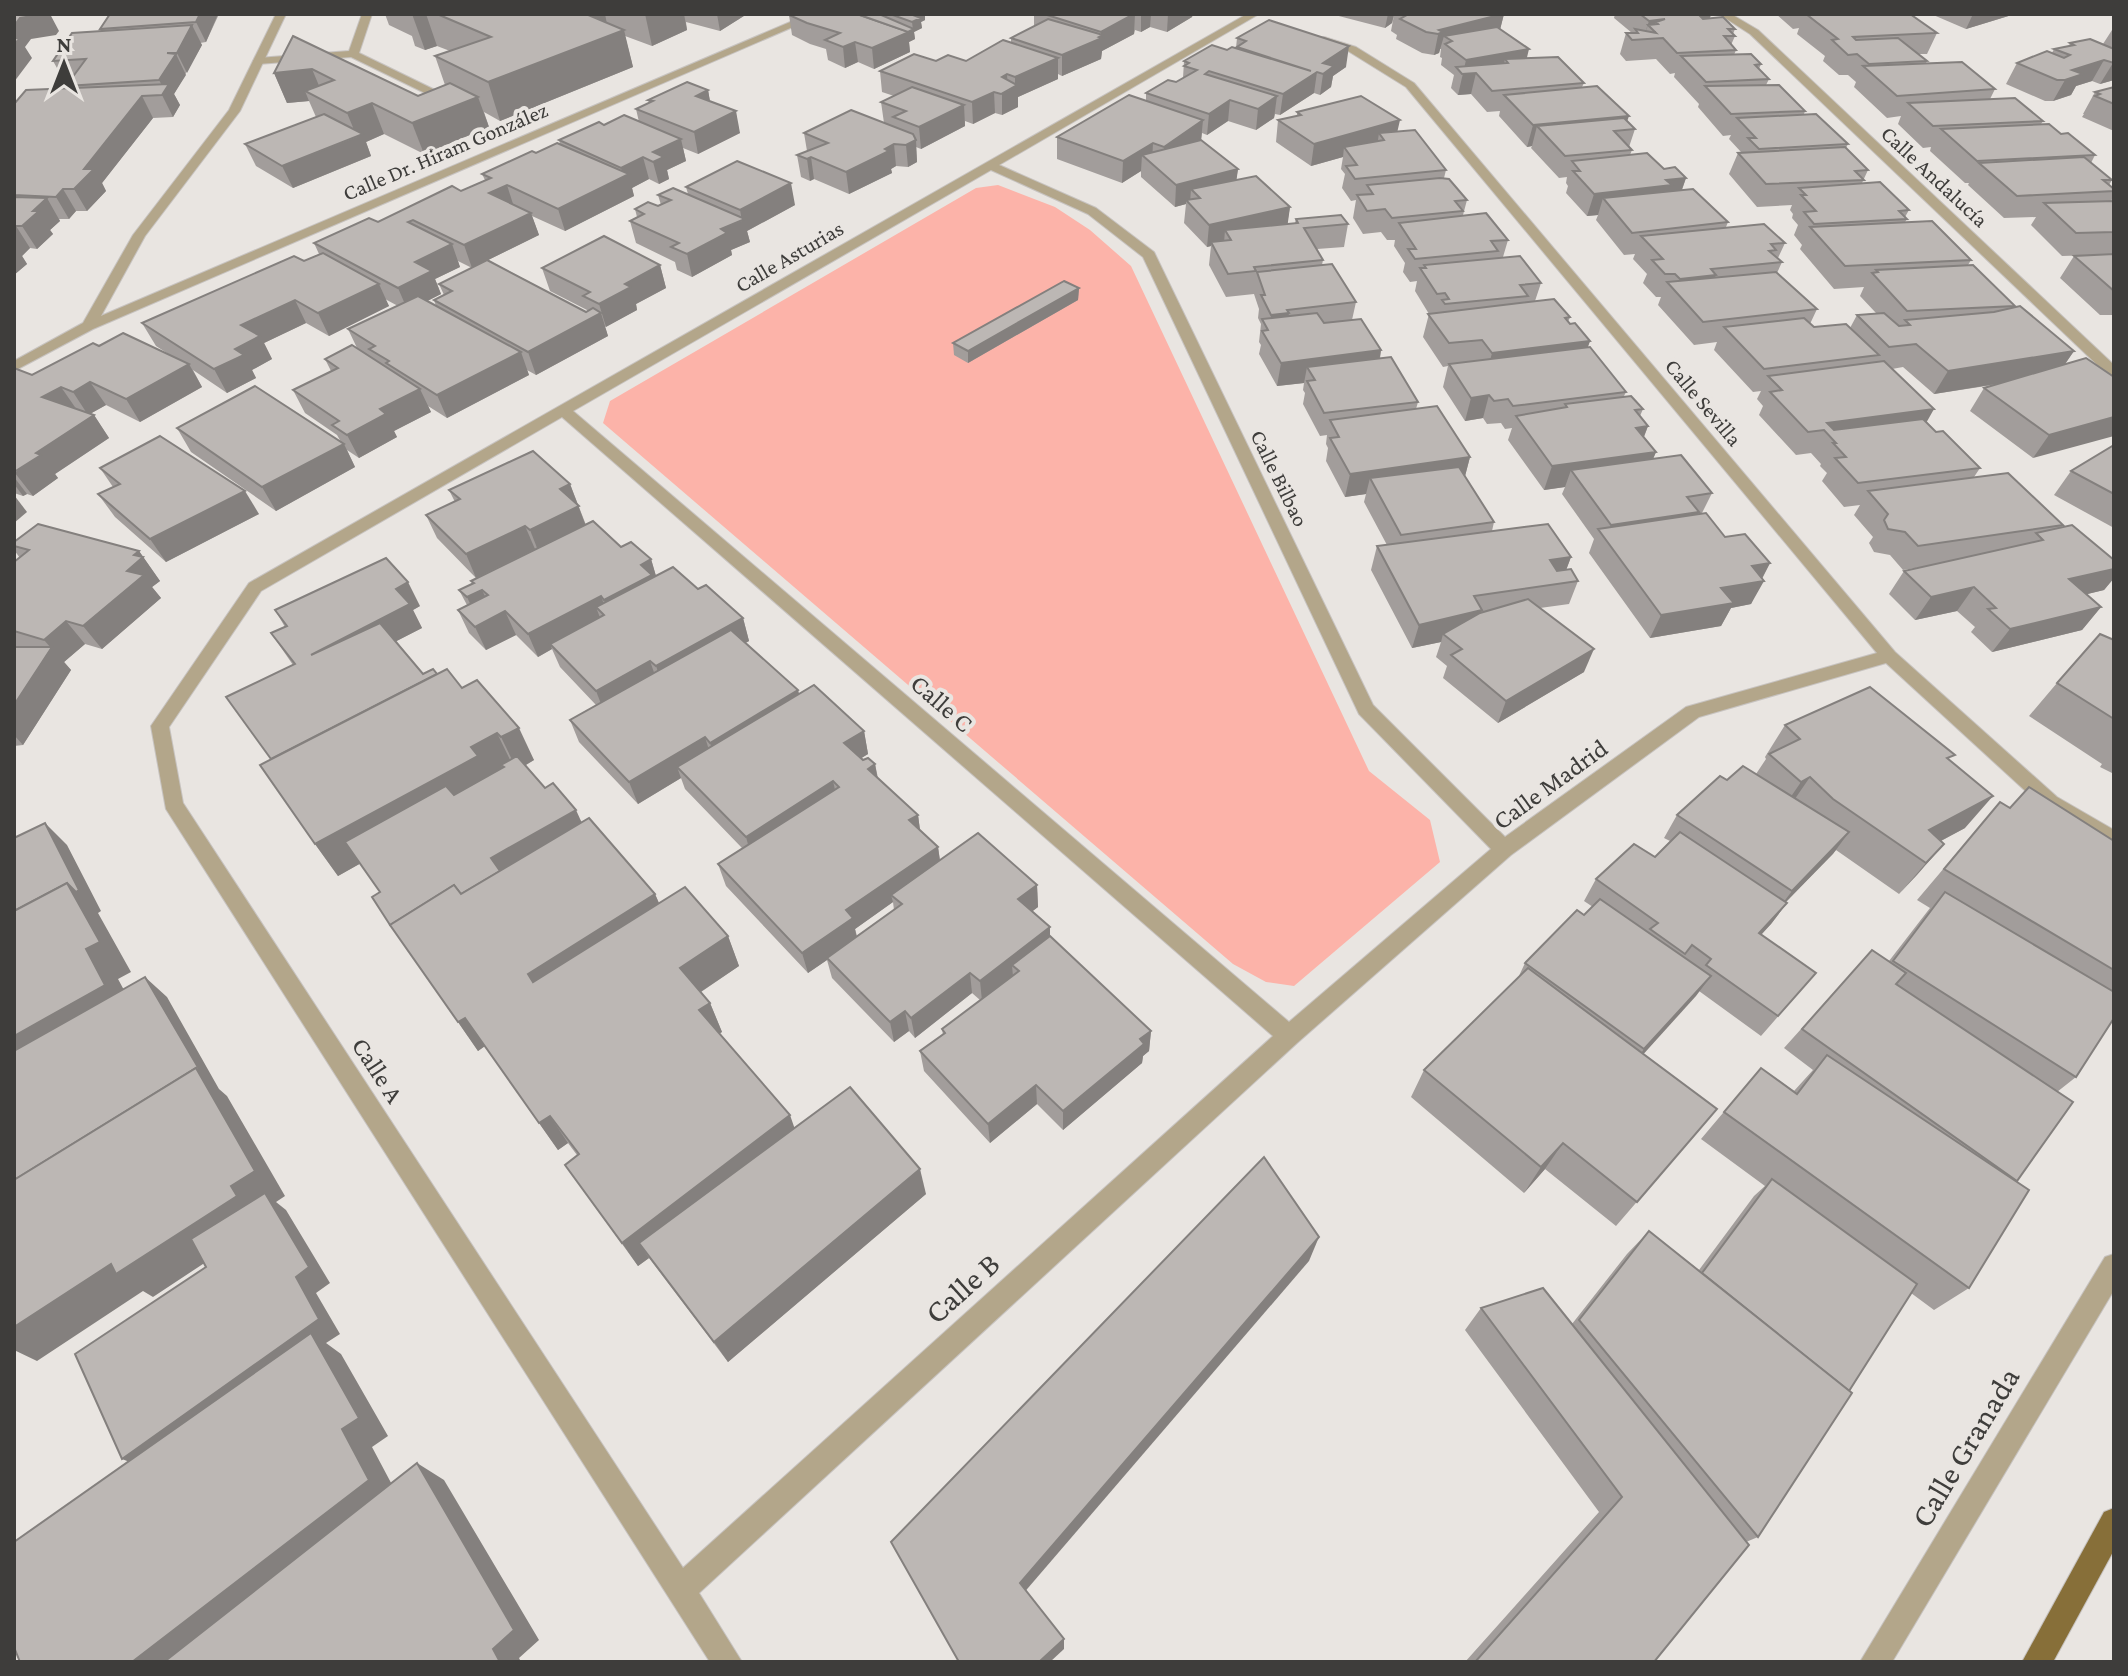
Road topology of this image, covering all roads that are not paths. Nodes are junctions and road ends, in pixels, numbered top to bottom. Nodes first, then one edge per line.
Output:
1 (281, 14) edge
2 (367, 14) edge
3 (818, 14) edge
4 (1724, 14) edge
5 (1258, 16) edge
6 (1309, 35) edge
7 (353, 54) junction
8 (258, 61) junction
9 (431, 92) edge
10 (989, 165) junction
11 (88, 326) junction
12 (14, 367) edge
13 (2114, 373) edge
14 (562, 409) junction
15 (345, 535) joint
16 (1889, 656) junction
17 (2114, 840) edge
18 (1504, 849) junction
19 (1289, 1036) junction
20 (2114, 1266) edge
21 (2114, 1522) edge
22 (681, 1590) junction
23 (727, 1662) edge
24 (1875, 1662) edge
25 (2037, 1662) edge

1 - 8 street
2 - 7 street
3 - 11 street, Calle Dr. Hiram González
4 - 13 street, Calle Andalucía
5 - 10 street, Calle Asturias
6 - 16 street, Calle Sevilla
7 - 8 street
7 - 9 street
8 - 11 street
10 - 14 street, Calle Asturias
10 - 18 street, Calle Bilbao
11 - 12 street, Calle Dr. Hiram González
14 - 15 street, Calle Asturias
14 - 19 street, Calle C
15 - 22 street, Calle A
16 - 17 street, Calle Sevilla
16 - 18 street, Calle Madrid
18 - 19 street, Calle Madrid
19 - 22 street, Calle B
20 - 24 street, Calle Granada
21 - 25 main road
22 - 23 street, Calle A

